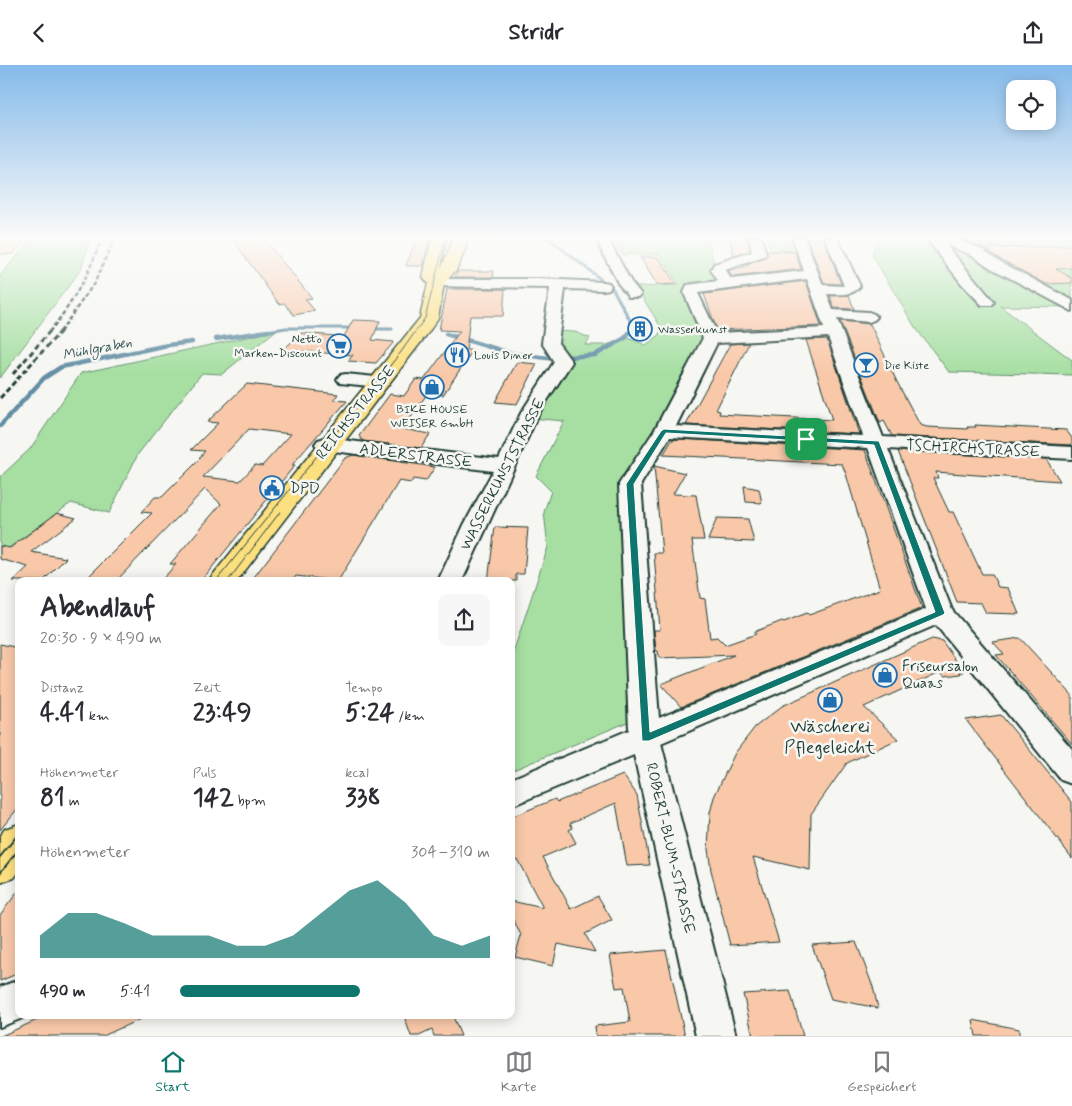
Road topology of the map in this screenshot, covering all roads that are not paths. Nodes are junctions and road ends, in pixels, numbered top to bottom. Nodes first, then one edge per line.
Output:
1 (625, 282) edge
2 (733, 282) edge
3 (816, 282) edge
4 (851, 282) edge
5 (968, 282) edge
6 (1028, 282) edge
7 (436, 283) joint
8 (726, 283) joint
9 (558, 285) junction
10 (604, 286) dead end
11 (819, 289) junction
12 (847, 290) junction
13 (634, 294) dead end
14 (987, 302) dead end
15 (1072, 306) edge
16 (831, 323) junction
17 (711, 338) junction
18 (346, 379) dead end
19 (379, 382) junction
20 (664, 431) junction
21 (876, 443) junction
22 (327, 445) junction
23 (1072, 453) edge
24 (506, 465) junction
25 (225, 577) edge
26 (452, 577) edge
27 (940, 613) junction
28 (645, 738) junction
29 (1072, 771) edge
30 (515, 791) edge
31 (15, 846) edge
32 (0, 865) edge
33 (15, 1001) edge
34 (0, 1007) edge
35 (716, 1036) edge

1 - 13 street
2 - 8 street
3 - 11 street
4 - 12 street
5 - 14 street
6 - 15 street
7 - 9 street
7 - 19 main road, REICHSSTRASSE
8 - 17 street
9 - 10 street
9 - 24 street, WASSERKUNSTSTRASSE
11 - 12 street
11 - 16 street
12 - 16 street
16 - 17 street
16 - 21 street
17 - 20 street, ROBERT-BLUM-STRASSE
18 - 19 street
19 - 22 main road, REICHSSTRASSE
20 - 21 street, TSCHIRCHSTRASSE
20 - 28 street, ROBERT-BLUM-STRASSE
21 - 23 street, TSCHIRCHSTRASSE
21 - 27 street
22 - 24 street, ADLERSTRASSE
22 - 25 main road, REICHSSTRASSE
24 - 26 street, WASSERKUNSTSTRASSE
27 - 28 street
27 - 29 street
28 - 30 street
28 - 35 street, ROBERT-BLUM-STRASSE
31 - 32 main road
33 - 34 street

